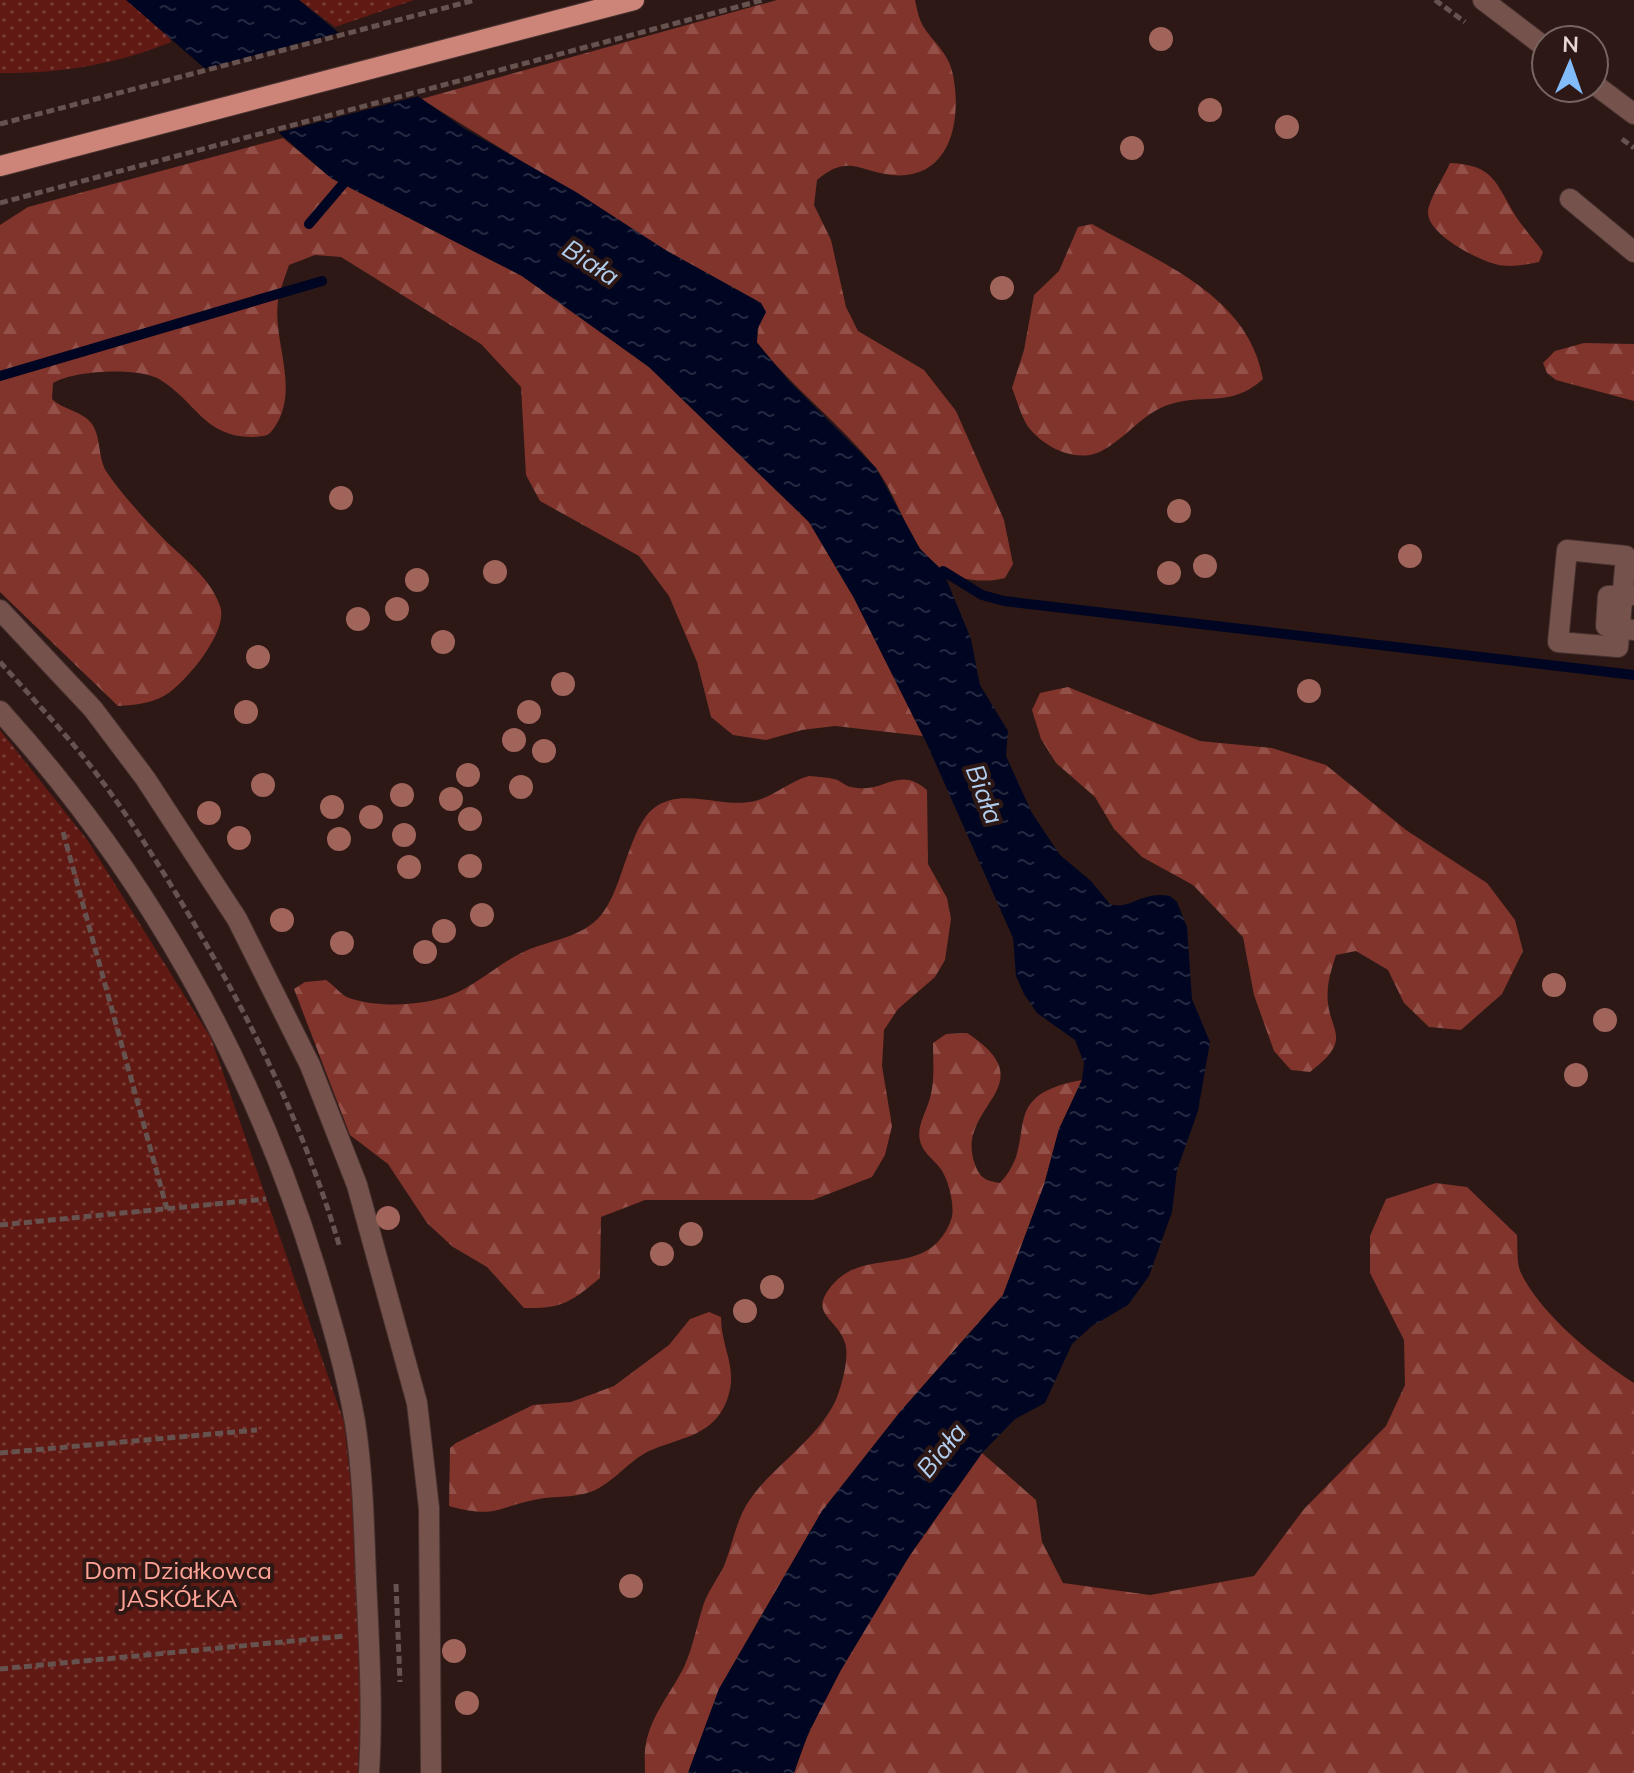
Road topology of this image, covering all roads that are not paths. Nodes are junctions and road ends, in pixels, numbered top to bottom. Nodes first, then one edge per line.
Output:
1 (634, 0) edge
2 (1483, 0) edge
3 (1530, 36) edge
4 (1610, 96) edge
5 (1634, 114) edge
6 (4, 166) edge
7 (1570, 199) dead end
8 (1634, 252) edge
9 (0, 610) edge
10 (1628, 612) edge
11 (0, 711) edge
12 (369, 1773) edge
13 (431, 1773) edge

1 - 6 main road
2 - 3 lane
4 - 5 lane
7 - 8 lane
9 - 13 lane
10 - 10 lane
11 - 12 lane

